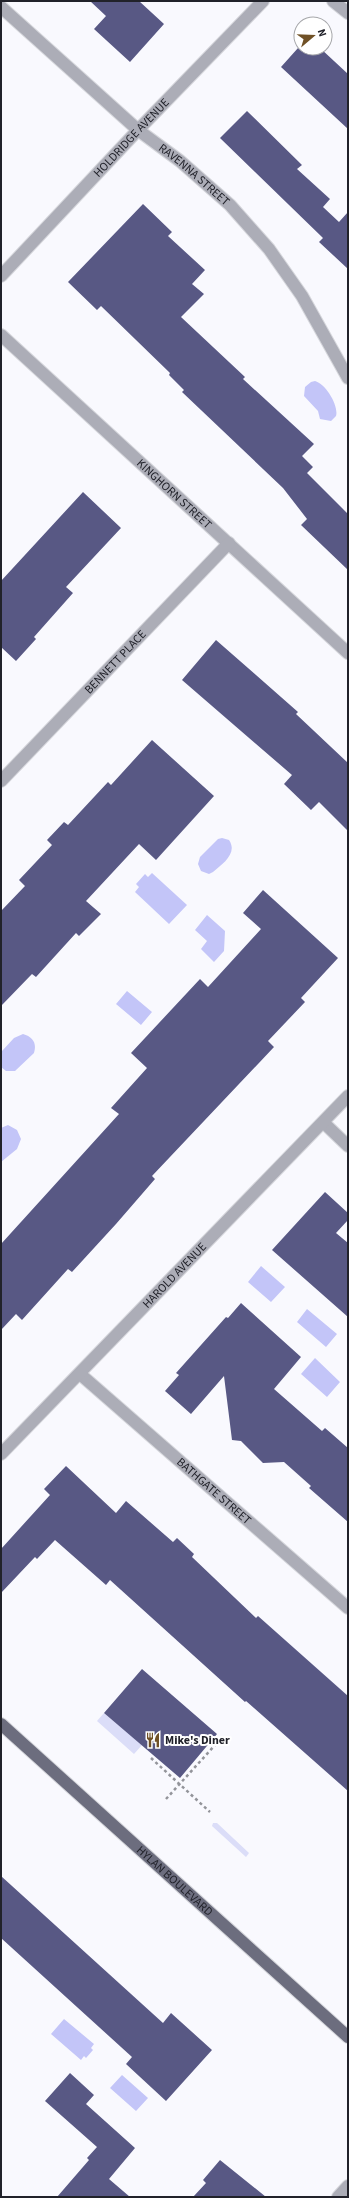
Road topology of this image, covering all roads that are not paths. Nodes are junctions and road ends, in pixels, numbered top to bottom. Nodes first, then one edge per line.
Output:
1 (263, 1) edge
2 (333, 1) edge
3 (1, 7) edge
4 (348, 13) edge
5 (138, 130) junction
6 (1, 276) edge
7 (1, 335) edge
8 (348, 378) edge
9 (229, 542) junction
10 (348, 653) edge
11 (1, 781) edge
12 (348, 1096) edge
13 (324, 1123) junction
14 (348, 1146) edge
15 (80, 1374) junction
16 (1, 1454) edge
17 (348, 1608) edge
18 (1, 1724) edge
19 (348, 2038) edge
20 (348, 2186) edge
21 (338, 2197) edge

1 - 5 street, HOLDRIDGE AVENUE
2 - 4 street
3 - 5 street, RAVENNA STREET
5 - 6 street, HOLDRIDGE AVENUE
5 - 8 street, RAVENNA STREET
7 - 9 street, KINGHORN STREET
9 - 10 street, KINGHORN STREET
9 - 11 street, BENNETT PLACE
12 - 13 street, HAROLD AVENUE
13 - 14 street
13 - 15 street, HAROLD AVENUE
15 - 16 street, HAROLD AVENUE
15 - 17 street, BATHGATE STREET
18 - 19 main road, HYLAN BOULEVARD
20 - 21 street

